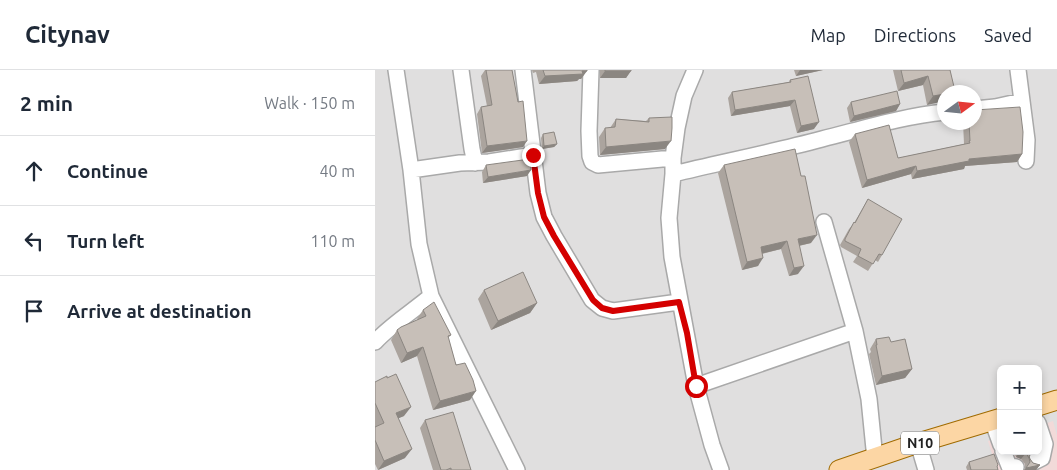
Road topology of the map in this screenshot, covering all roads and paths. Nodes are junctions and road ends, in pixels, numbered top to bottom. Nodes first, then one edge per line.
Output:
1 (396, 70) edge
2 (461, 70) edge
3 (523, 70) edge
4 (591, 70) edge
5 (695, 70) edge
6 (1018, 70) edge
7 (1022, 101) junction
8 (982, 108) edge
9 (937, 113) edge
10 (533, 155) junction
11 (673, 158) junction
12 (1026, 161) dead end
13 (475, 163) junction
14 (411, 170) junction
15 (673, 174) junction
16 (824, 222) dead end
17 (431, 296) junction
18 (679, 302) junction
19 (855, 331) junction
20 (375, 342) edge
21 (696, 386) junction
22 (1057, 400) edge
23 (1042, 405) edge
24 (996, 419) edge
25 (1042, 435) edge
26 (918, 443) junction
27 (1005, 455) edge
28 (875, 459) junction
29 (1034, 462) edge
30 (1017, 467) dead end
31 (517, 470) edge
32 (721, 470) edge
33 (839, 470) edge
34 (926, 470) edge

1 - 14 street
2 - 13 street
3 - 10 street
4 - 11 street
5 - 11 street
6 - 7 street
7 - 8 street
7 - 12 street
9 - 15 street
10 - 13 street
10 - 18 street
11 - 15 street
13 - 14 street
14 - 17 street
15 - 18 street
16 - 19 street
17 - 20 street
17 - 31 street
18 - 21 street
19 - 21 street
19 - 28 street
21 - 32 street
22 - 23 main road
24 - 26 main road, N10
25 - 29 street
26 - 28 main road, N10
26 - 34 street
27 - 30 street
28 - 33 main road, N10

